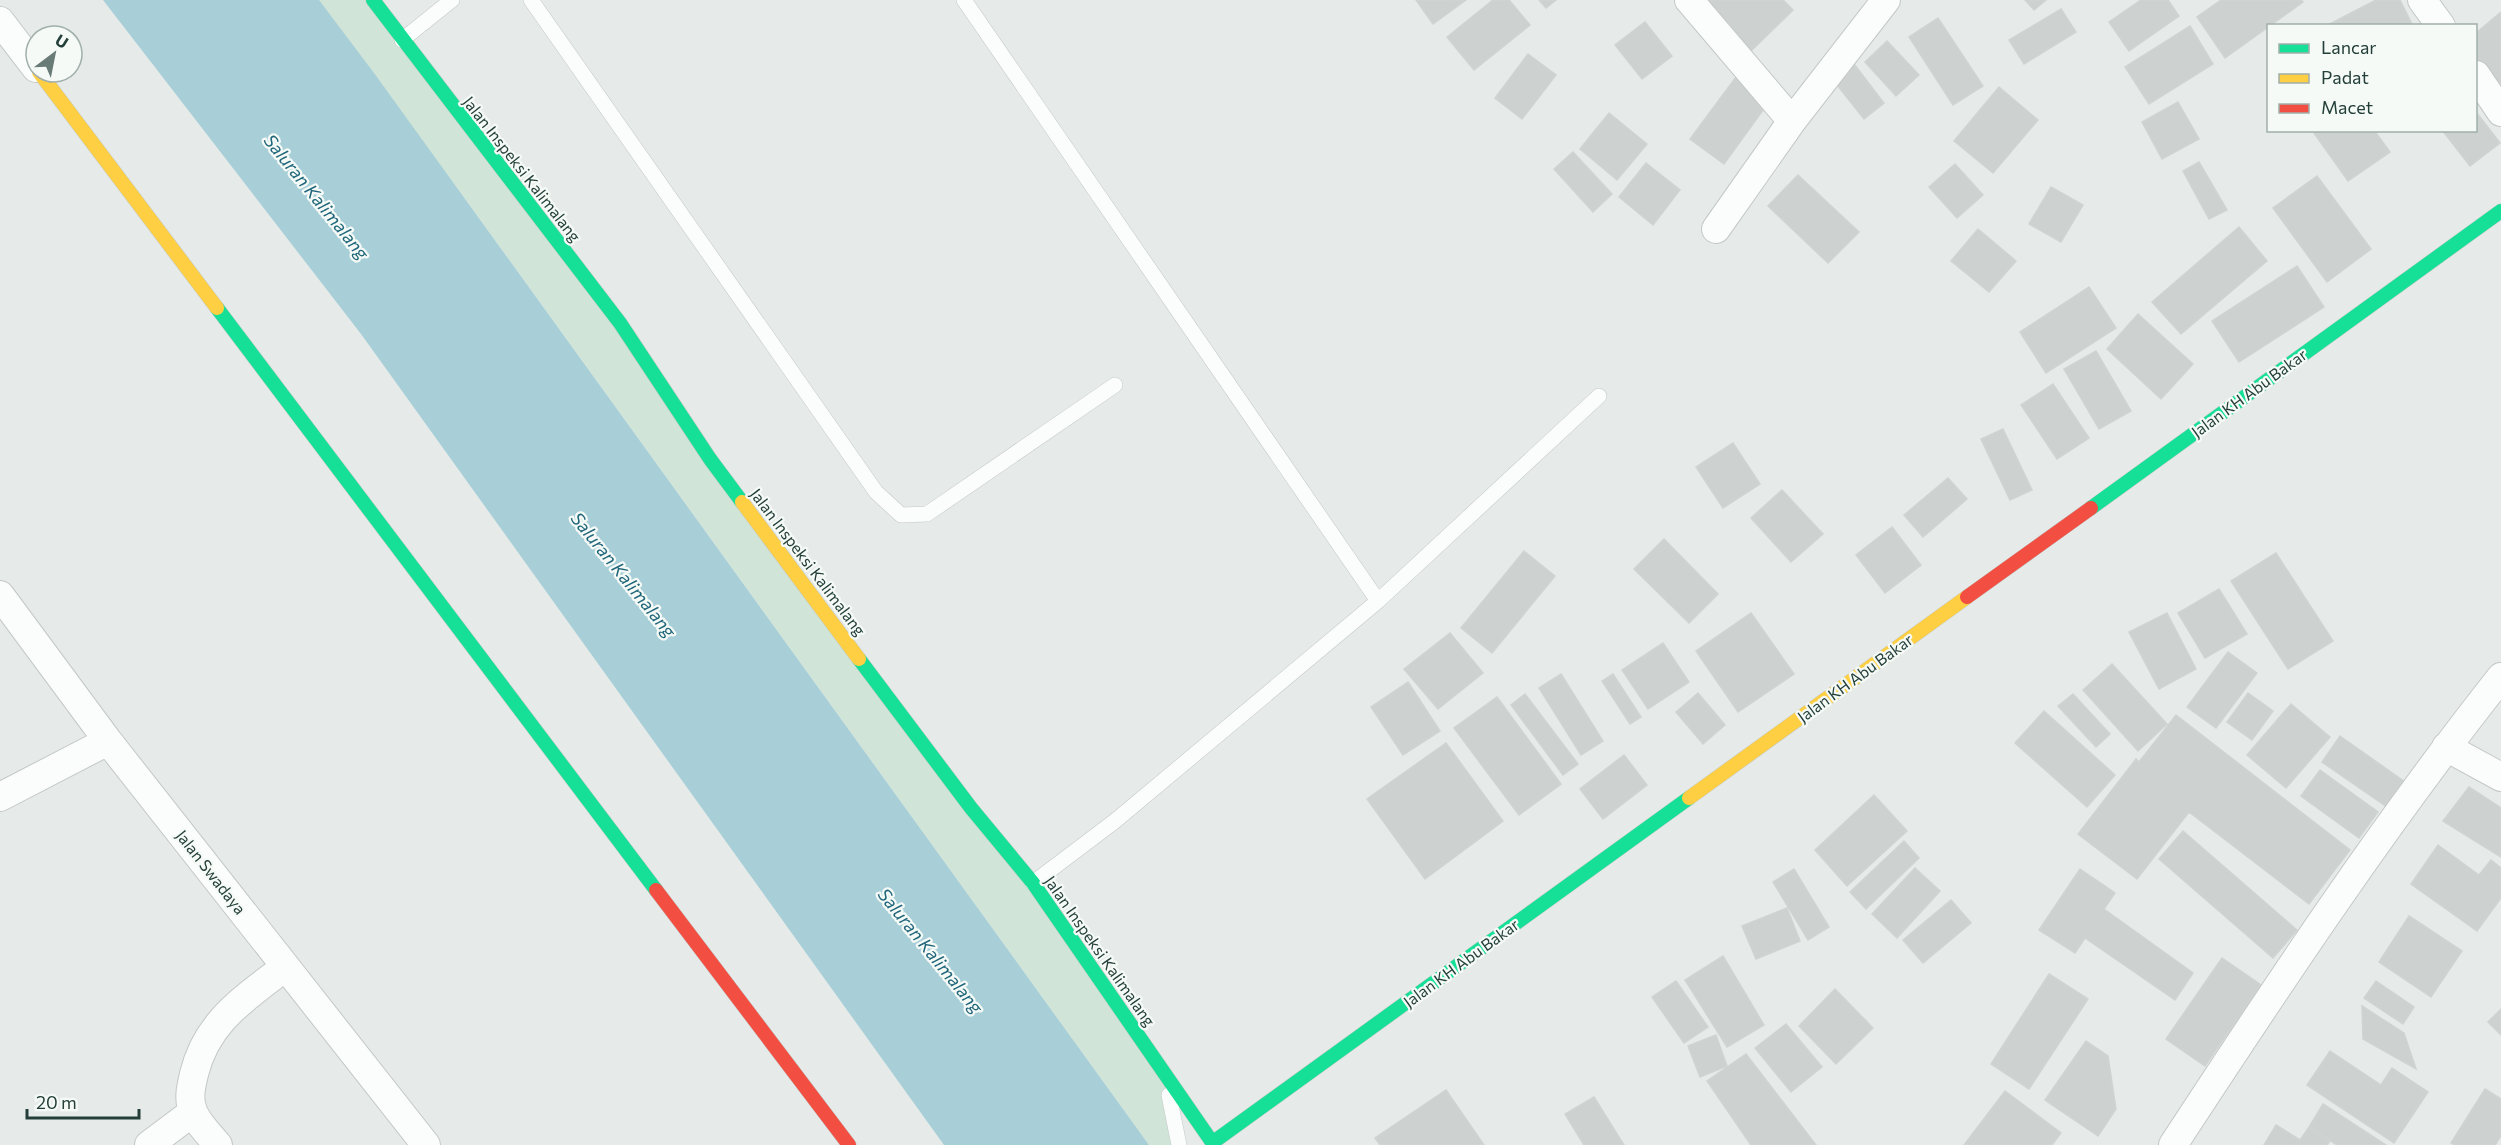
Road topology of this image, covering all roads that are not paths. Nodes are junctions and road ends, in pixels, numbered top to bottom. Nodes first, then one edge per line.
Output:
1 (373, 0) edge
2 (452, 0) edge
3 (531, 0) edge
4 (964, 0) edge
5 (1689, 0) edge
6 (1886, 0) edge
7 (2422, 0) edge
8 (0, 21) edge
9 (2440, 24) edge
10 (402, 40) junction
11 (24, 52) edge
12 (2477, 78) edge
13 (48, 84) edge
14 (2501, 112) edge
15 (1792, 121) junction
16 (2501, 211) edge
17 (1716, 229) dead end
18 (1115, 385) dead end
19 (1599, 396) dead end
20 (0, 595) edge
21 (1378, 601) junction
22 (2501, 677) edge
23 (108, 741) junction
24 (2446, 747) junction
25 (2501, 777) edge
26 (0, 797) edge
27 (1033, 883) junction
28 (285, 967) junction
29 (1165, 1074) junction
30 (193, 1112) junction
31 (1212, 1144) edge
32 (149, 1145) edge
33 (218, 1145) edge
34 (426, 1145) edge
35 (849, 1145) edge
36 (1179, 1145) edge
37 (2172, 1145) edge

1 - 10 street, Jalan Inspeksi Kalimalang
2 - 10 lane
3 - 18 lane
4 - 21 lane
5 - 15 street
6 - 15 street
7 - 9 street
8 - 11 street
10 - 27 street, Jalan Inspeksi Kalimalang
12 - 14 street
13 - 35 street
15 - 17 street
16 - 31 street, Jalan KH Abu Bakar
19 - 21 lane
20 - 23 street, Jalan Swadaya
21 - 27 lane
22 - 24 street
23 - 26 street
23 - 28 street, Jalan Swadaya
24 - 25 street
24 - 37 street
27 - 29 street, Jalan Inspeksi Kalimalang
28 - 30 street
28 - 34 street, Jalan Swadaya
29 - 31 street, Jalan Inspeksi Kalimalang
29 - 36 lane
30 - 32 street
30 - 33 street

